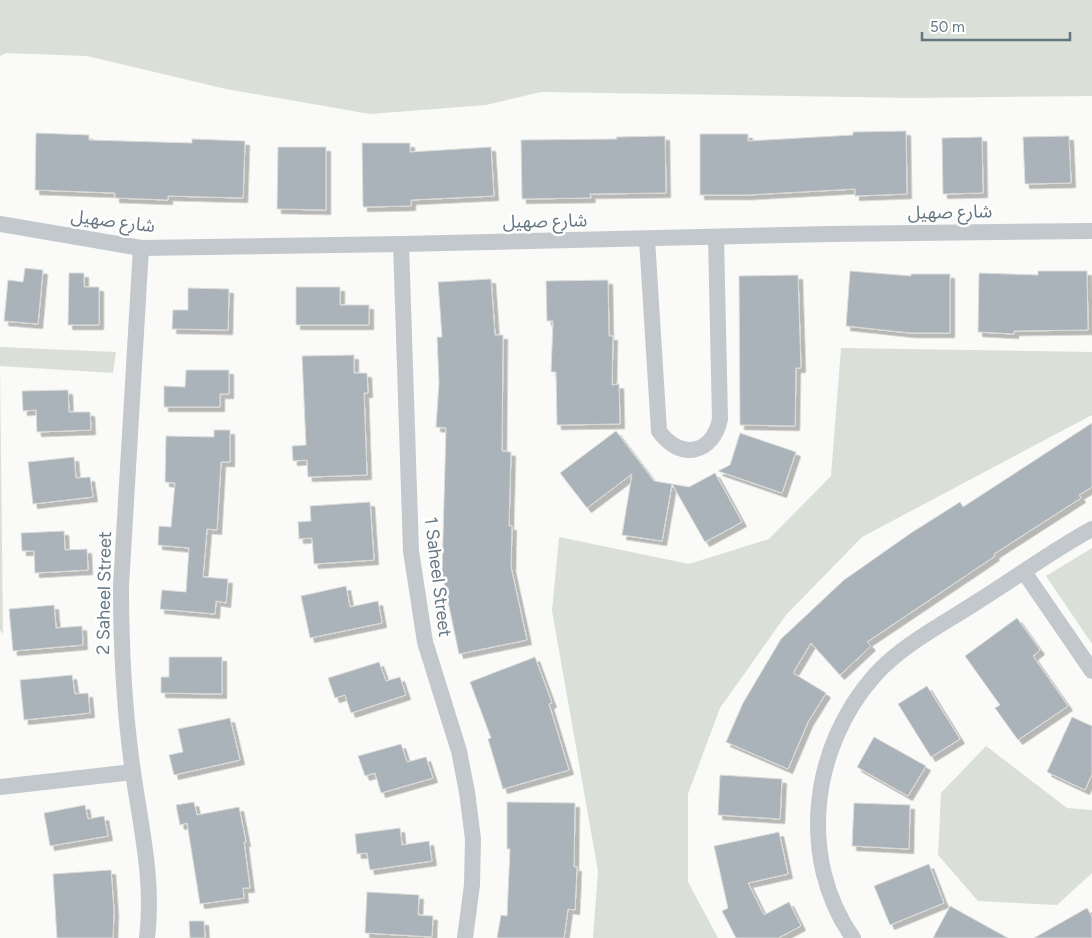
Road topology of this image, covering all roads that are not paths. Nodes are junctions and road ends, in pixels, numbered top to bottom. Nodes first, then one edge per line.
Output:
1 (0, 224) edge
2 (1092, 231) edge
3 (716, 236) junction
4 (647, 239) junction
5 (402, 244) junction
6 (141, 248) junction
7 (1092, 529) edge
8 (1024, 572) junction
9 (1092, 671) edge
10 (133, 772) junction
11 (0, 787) edge
12 (147, 938) edge
13 (465, 938) edge
14 (853, 938) edge

1 - 6 street, شارع صهيل
2 - 3 street, شارع صهيل
3 - 4 street, شارع صهيل
3 - 4 street
4 - 5 street, شارع صهيل
5 - 6 street, شارع صهيل
5 - 13 street, 1 Saheel Street
6 - 10 street, 2 Saheel Street
7 - 8 street
8 - 9 street
8 - 14 street
10 - 11 street
10 - 12 street, 2 Saheel Street

